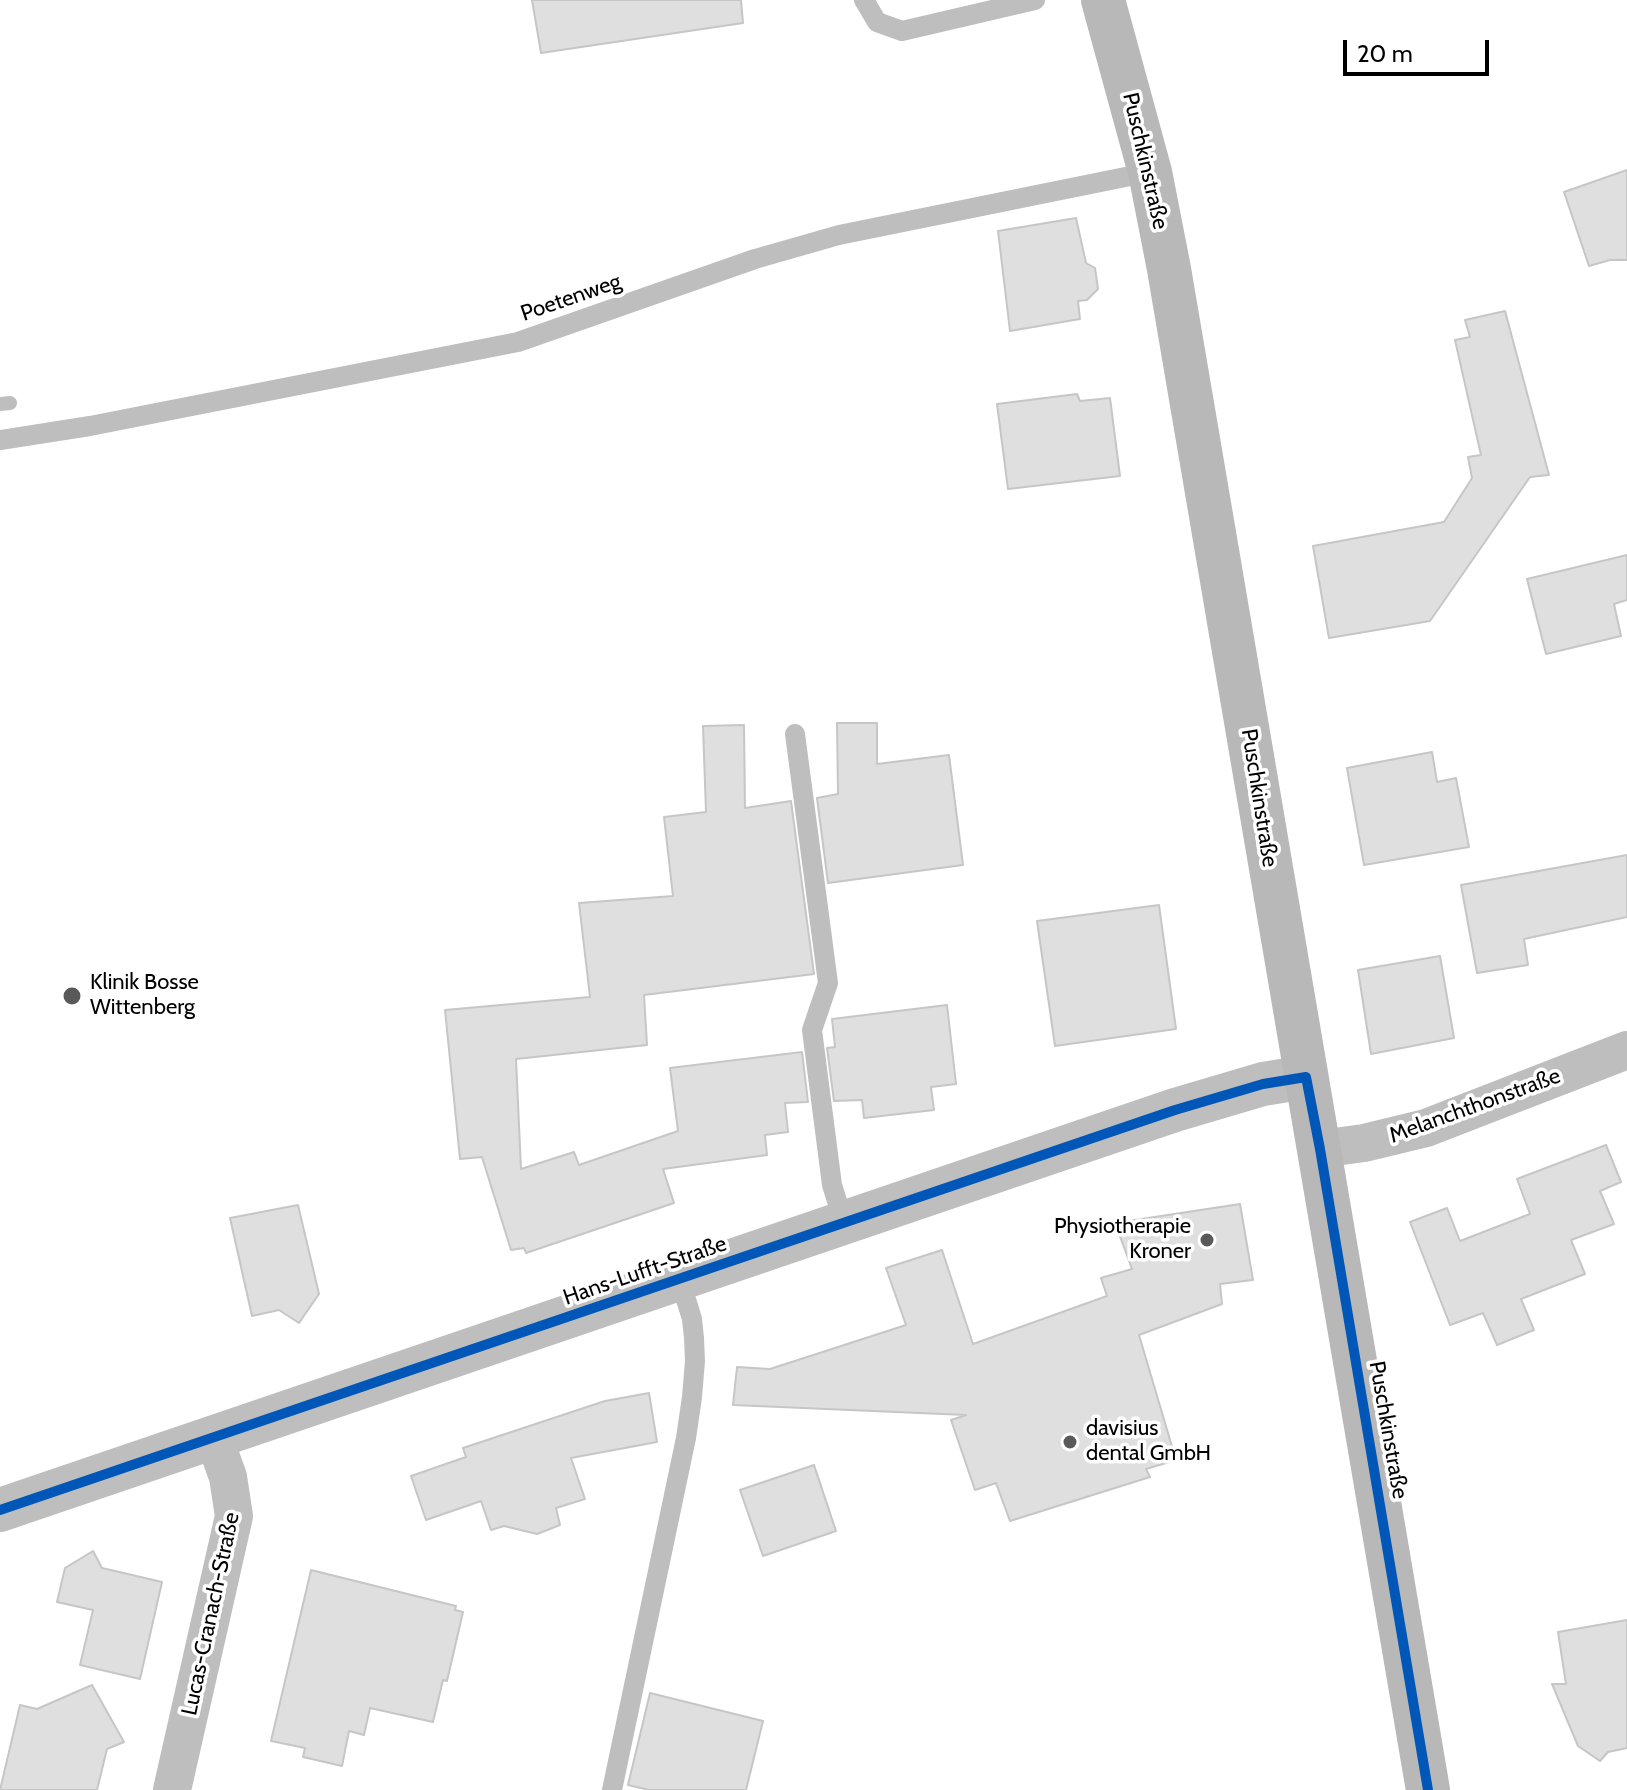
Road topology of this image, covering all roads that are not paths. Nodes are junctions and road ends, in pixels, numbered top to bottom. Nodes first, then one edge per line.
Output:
1 (864, 0) edge
2 (1035, 0) edge
3 (1103, 0) edge
4 (1150, 172) junction
5 (0, 440) edge
6 (795, 734) dead end
7 (1627, 1050) edge
8 (1306, 1077) junction
9 (1320, 1149) junction
10 (844, 1223) junction
11 (680, 1280) junction
12 (214, 1438) junction
13 (0, 1510) edge
14 (172, 1790) edge
15 (612, 1790) edge
16 (1428, 1790) edge

1 - 2 lane
3 - 4 main road, Puschkinstraße
4 - 5 lane, Poetenweg
4 - 8 main road, Puschkinstraße
6 - 10 lane
7 - 9 street, Melanchthonstraße
8 - 9 main road, Puschkinstraße
8 - 10 street, Hans-Lufft-Straße
9 - 16 main road, Puschkinstraße
10 - 11 street, Hans-Lufft-Straße
11 - 12 street, Hans-Lufft-Straße
11 - 15 lane
12 - 13 street, Hans-Lufft-Straße
12 - 14 street, Lucas-Cranach-Straße

